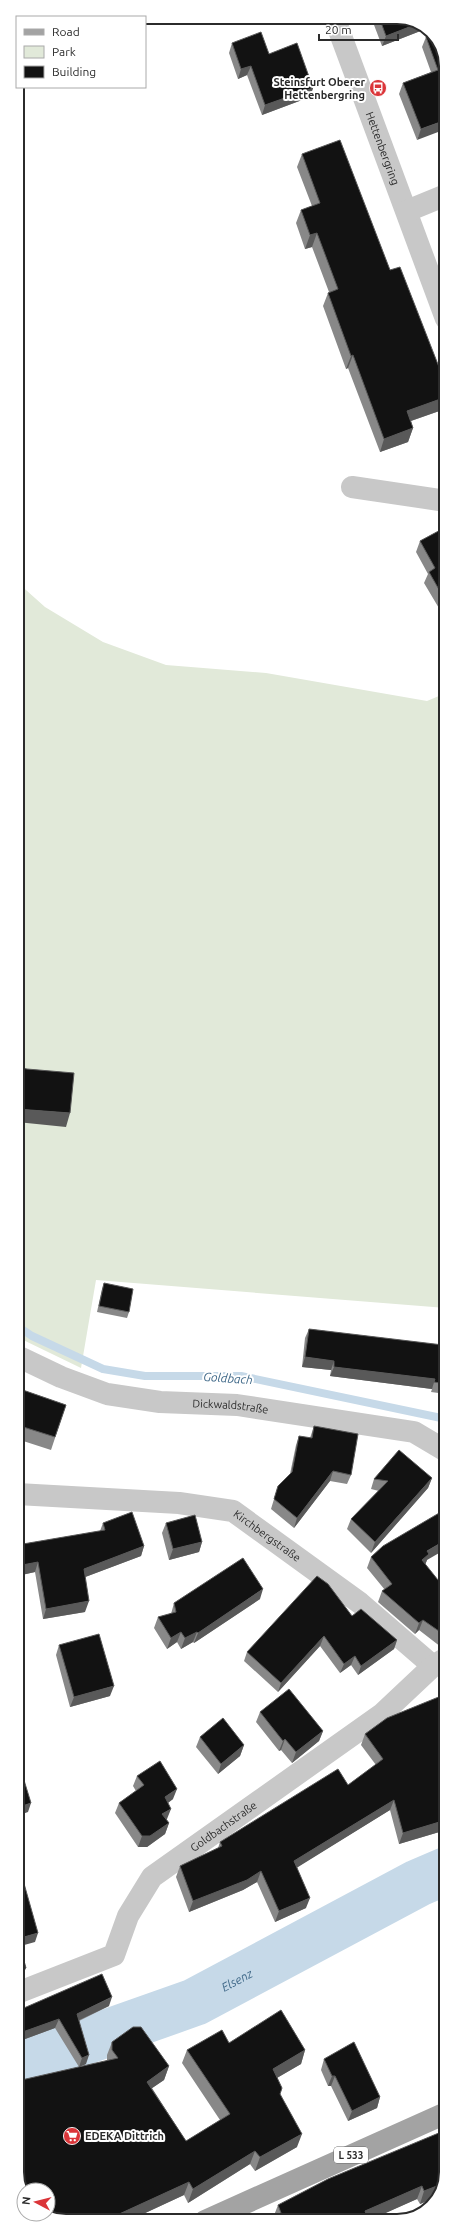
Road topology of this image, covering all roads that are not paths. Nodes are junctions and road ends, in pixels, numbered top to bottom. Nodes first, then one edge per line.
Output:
1 (337, 24) edge
2 (439, 198) edge
3 (407, 211) junction
4 (439, 300) edge
5 (352, 487) dead end
6 (439, 500) edge
7 (24, 1360) edge
8 (439, 1447) edge
9 (24, 1494) edge
10 (439, 1662) edge
11 (24, 1990) edge
12 (439, 2116) edge
13 (233, 2214) edge

1 - 3 street, Hettenbergring
2 - 3 street
3 - 4 street, Hettenbergring
5 - 6 street
7 - 8 street, Dickwaldstraße
9 - 10 street, Kirchbergstraße
10 - 11 street, Goldbachstraße
12 - 13 main road, L 533

